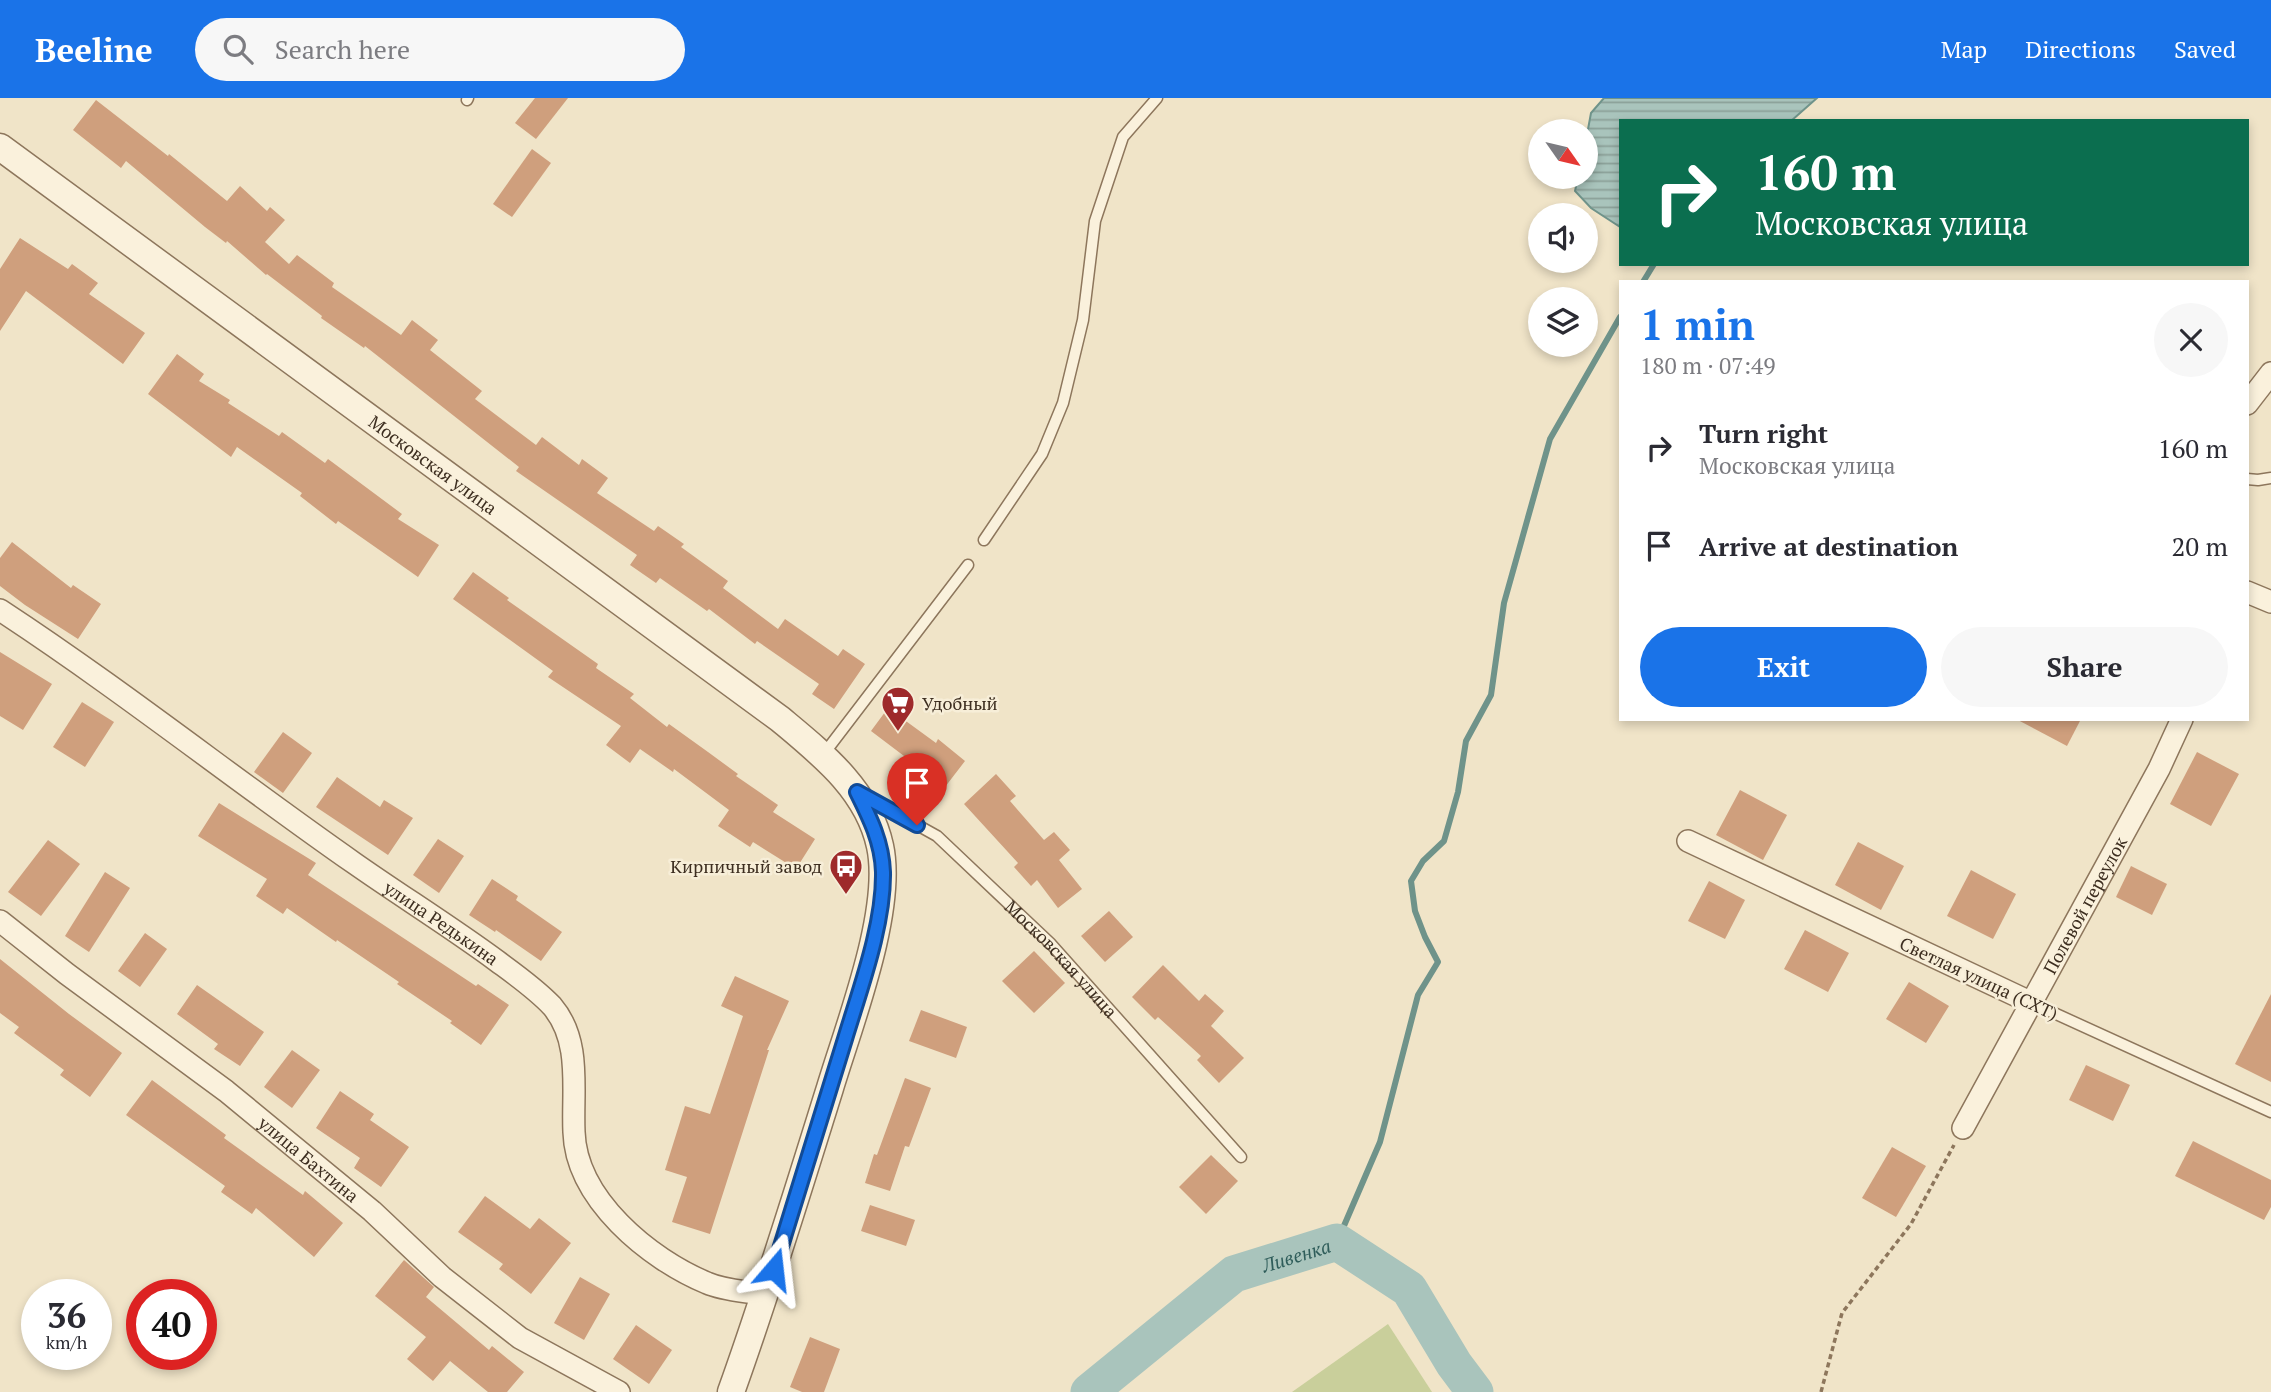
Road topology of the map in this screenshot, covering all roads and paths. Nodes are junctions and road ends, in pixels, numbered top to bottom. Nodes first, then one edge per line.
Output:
1 (1157, 98) edge
2 (0, 147) edge
3 (2271, 373) edge
4 (2249, 401) edge
5 (2271, 478) edge
6 (2249, 479) edge
7 (984, 540) dead end
8 (968, 565) dead end
9 (2249, 593) edge
10 (2271, 602) edge
11 (0, 610) edge
12 (2181, 721) edge
13 (823, 755) junction
14 (857, 792) junction
15 (1688, 841) dead end
16 (0, 921) edge
17 (2032, 1003) junction
18 (2271, 1112) edge
19 (1963, 1128) joint
20 (1241, 1157) dead end
21 (766, 1295) junction
22 (620, 1392) edge
23 (731, 1392) edge
24 (1821, 1392) edge

1 - 7 lane
2 - 13 street, Московская улица
3 - 4 street
5 - 6 lane
8 - 13 lane
9 - 10 street
11 - 21 street, улица Редькина
12 - 17 street, Полевой переулок
13 - 14 street, Московская улица
14 - 20 lane, Московская улица
14 - 21 street, Московская улица
15 - 17 street, Светлая улица (СХТ)
16 - 22 street, улица Бахтина
17 - 18 lane, Светлая улица (СХТ)
17 - 19 street, Полевой переулок
19 - 24 path
21 - 23 street, Московская улица

